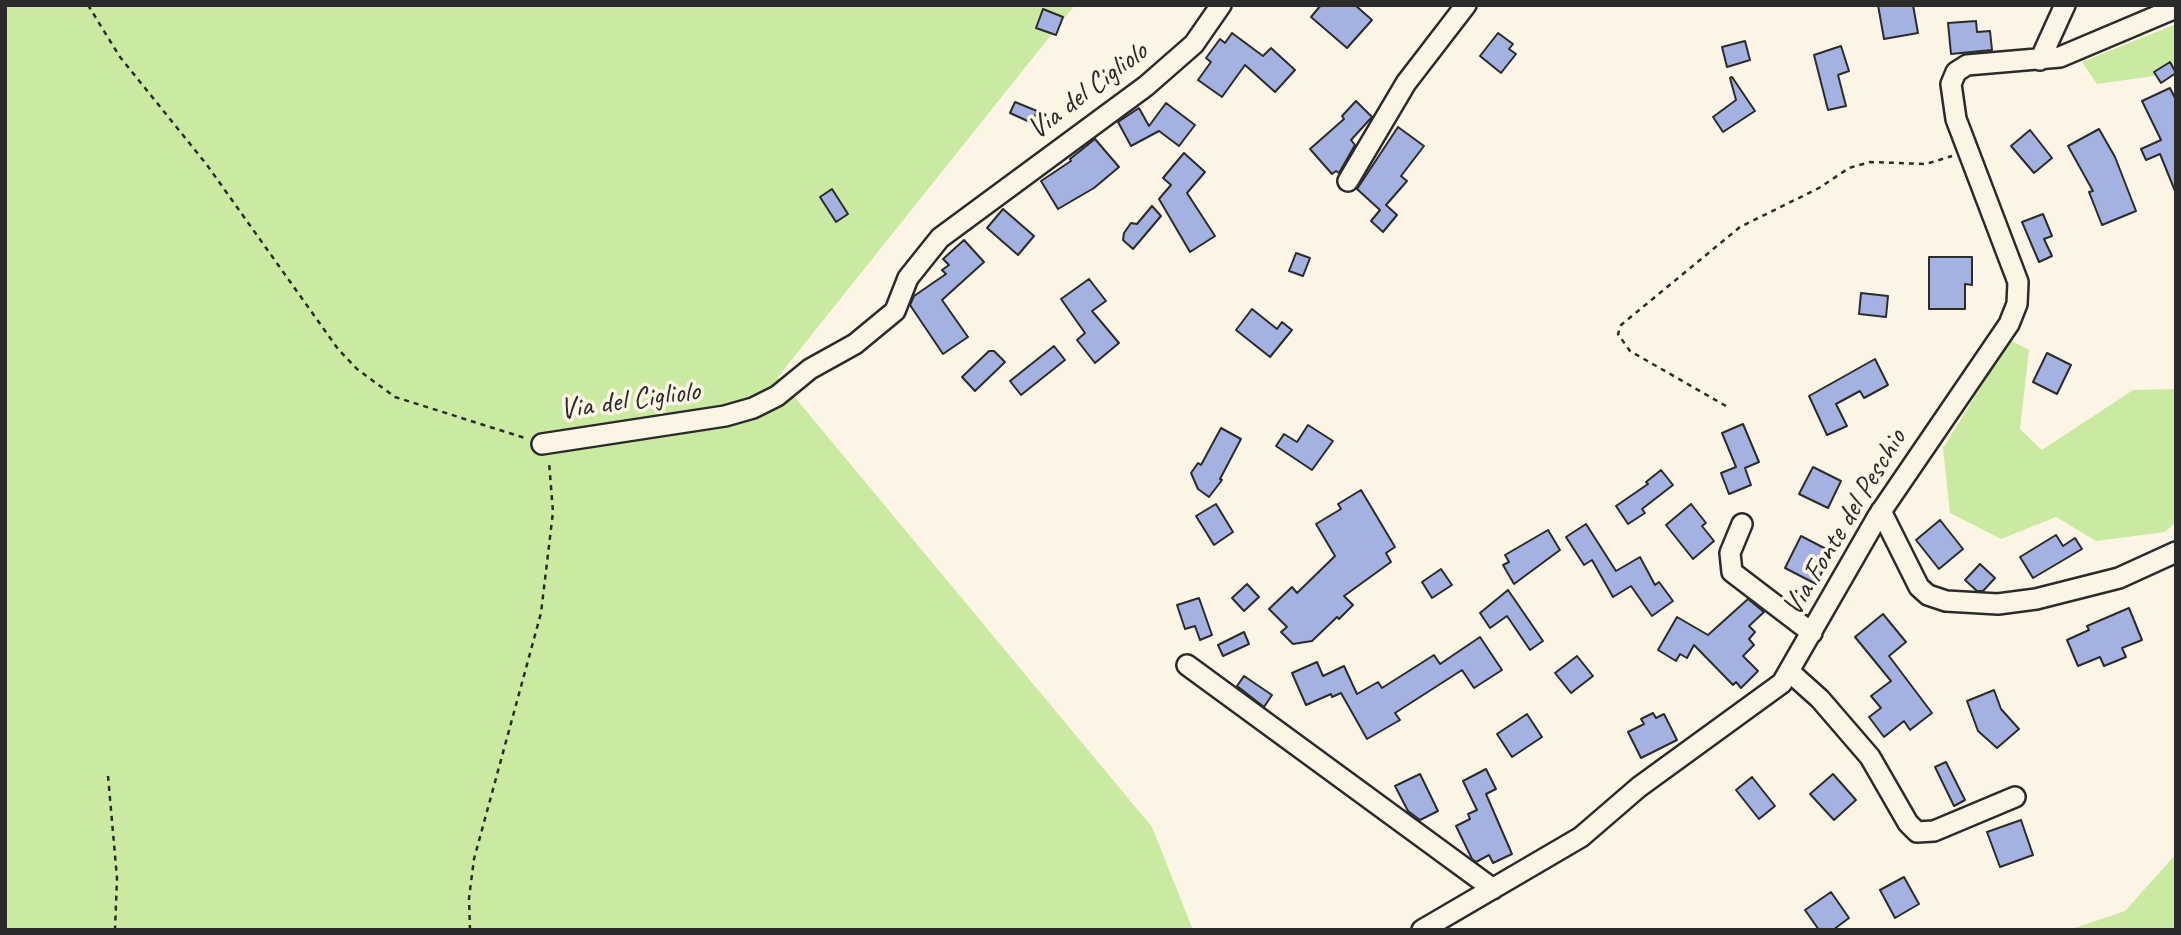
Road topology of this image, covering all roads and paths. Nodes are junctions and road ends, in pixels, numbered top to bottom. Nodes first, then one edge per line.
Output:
1 (88, 5) edge
2 (1221, 5) edge
3 (1466, 5) edge
4 (2065, 5) edge
5 (2176, 8) edge
6 (2040, 60) junction
7 (1967, 150) junction
8 (1348, 181) dead end
9 (1726, 407) dead end
10 (542, 444) junction
11 (1881, 512) junction
12 (1742, 524) dead end
13 (2176, 552) edge
14 (1812, 633) junction
15 (1187, 665) dead end
16 (1791, 673) junction
17 (108, 776) dead end
18 (2015, 797) dead end
19 (1493, 889) junction
20 (115, 930) edge
21 (470, 930) edge
22 (1422, 930) edge

1 - 10 path, Via del Cigliolo
2 - 10 street, Via del Cigliolo
3 - 8 street
4 - 6 street
5 - 6 street
6 - 7 street, Via Fonte del Peschio
7 - 9 path
7 - 11 street, Via Fonte del Peschio
10 - 21 path
11 - 13 street
11 - 14 street, Via Fonte del Peschio
12 - 14 street
14 - 16 street, Via Fonte del Peschio
15 - 19 street
16 - 18 street
16 - 19 street, Via Fonte del Peschio
17 - 20 path
19 - 22 street, Via Fonte del Peschio

